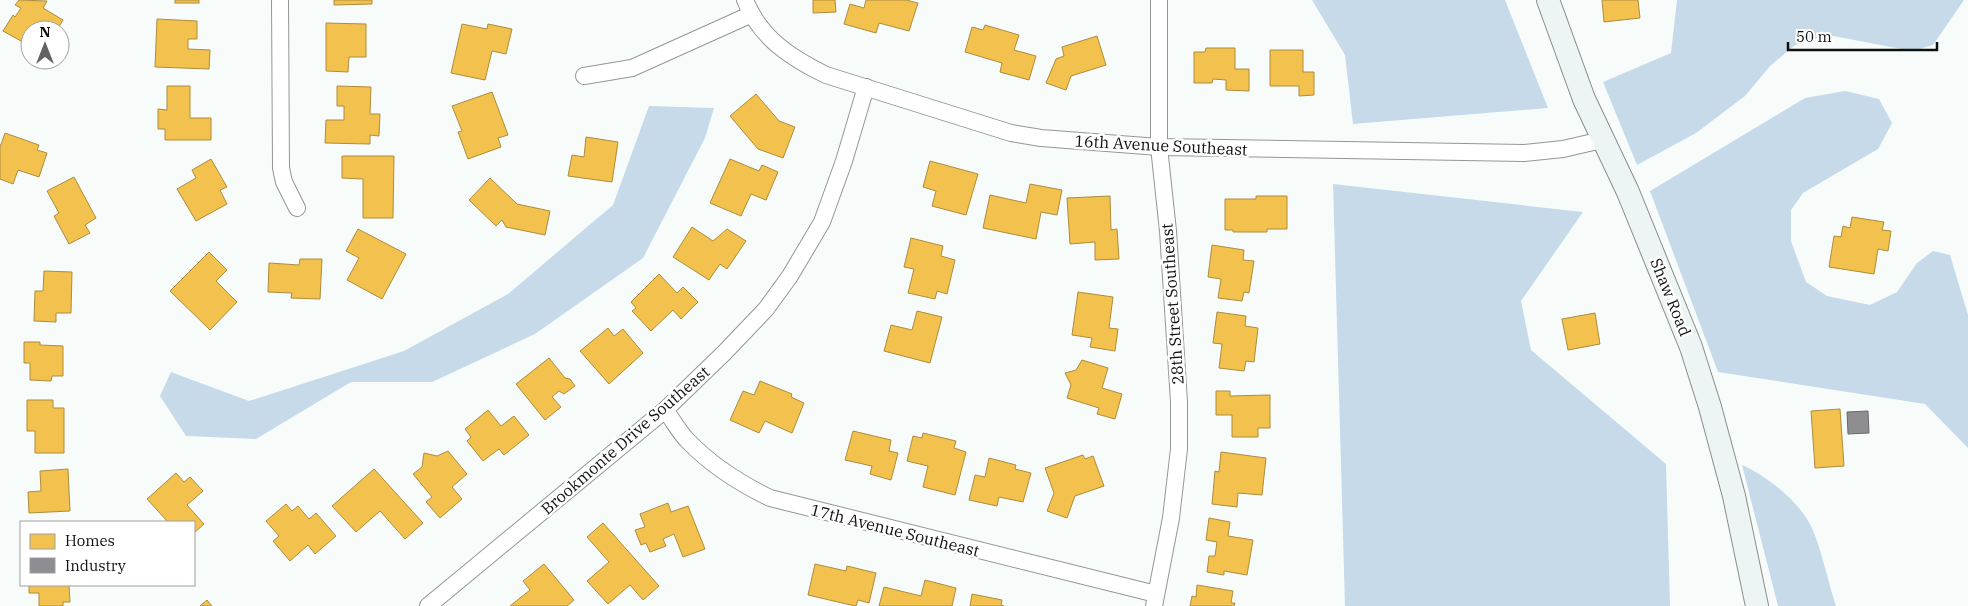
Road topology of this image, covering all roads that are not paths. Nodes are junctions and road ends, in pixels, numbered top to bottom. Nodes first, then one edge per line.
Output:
1 (280, 0) edge
2 (1159, 0) edge
3 (1548, 0) edge
4 (748, 7) edge
5 (584, 76) dead end
6 (866, 87) junction
7 (1602, 140) junction
8 (1159, 147) junction
9 (297, 208) dead end
10 (665, 410) junction
11 (1155, 600) edge
12 (428, 606) edge
13 (1757, 606) edge

1 - 9 street
2 - 8 street, 28th Street Southeast
3 - 7 main road, Shaw Road
4 - 5 street
4 - 6 street, 16th Avenue Southeast
6 - 8 street, 16th Avenue Southeast
6 - 10 street, Brookmonte Drive Southeast
7 - 8 street, 16th Avenue Southeast
7 - 13 main road, Shaw Road
8 - 11 street, 28th Street Southeast
10 - 11 street, 17th Avenue Southeast
10 - 12 street, Brookmonte Drive Southeast

